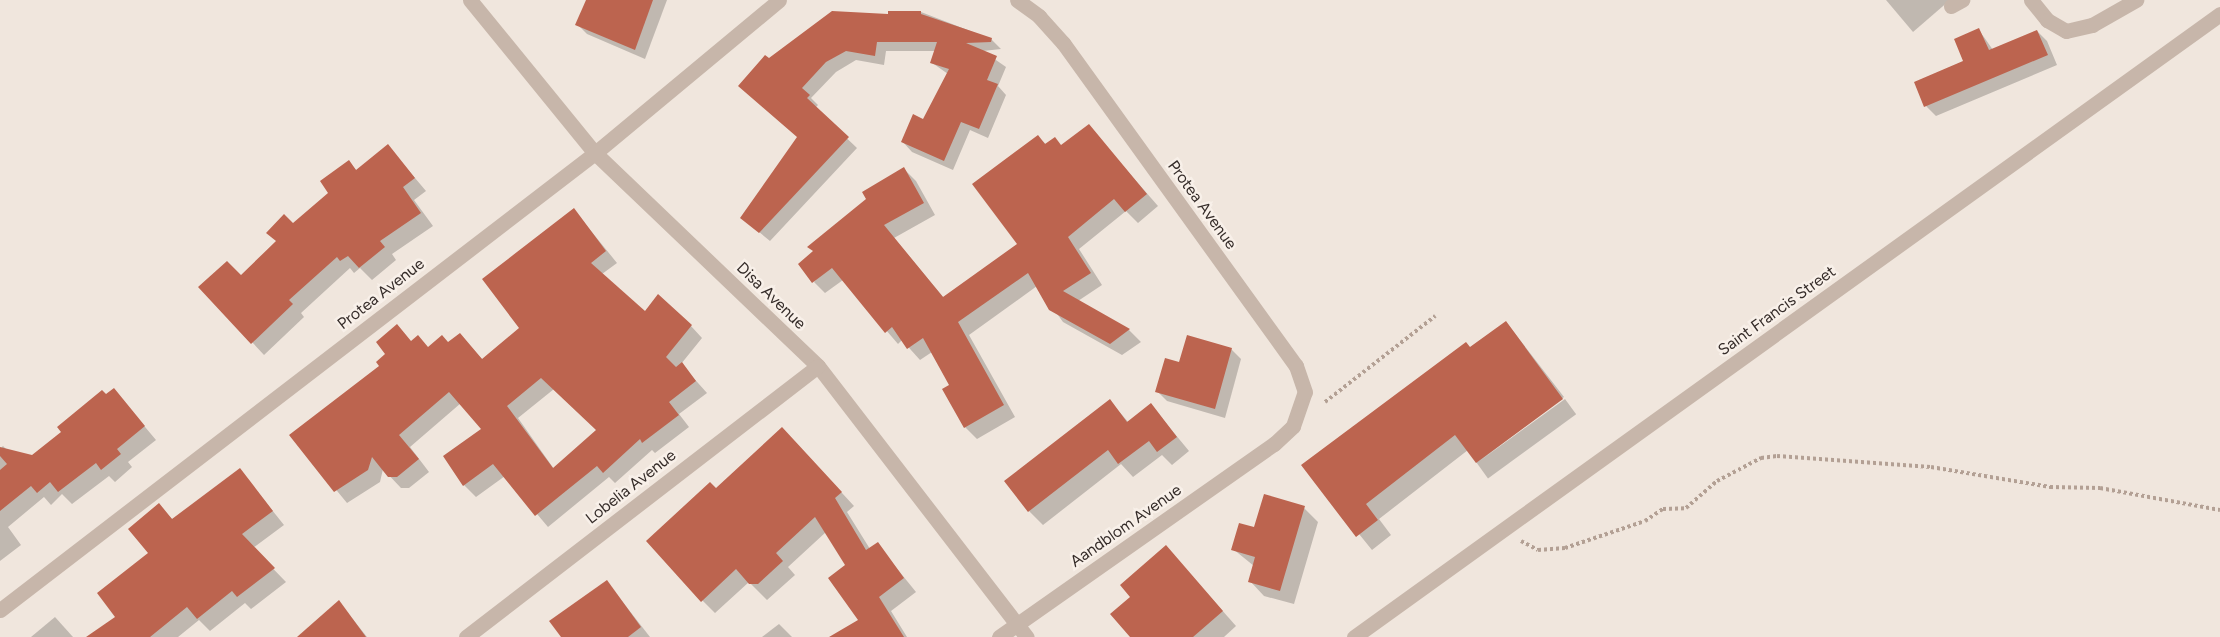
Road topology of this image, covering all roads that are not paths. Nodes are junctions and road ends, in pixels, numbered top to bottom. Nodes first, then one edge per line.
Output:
1 (470, 0) edge
2 (779, 0) edge
3 (1017, 0) edge
4 (2031, 0) edge
5 (2136, 0) edge
6 (2220, 14) edge
7 (595, 153) junction
8 (818, 366) junction
9 (1274, 444) joint
10 (0, 610) edge
11 (1016, 625) junction
12 (466, 637) edge
13 (999, 637) edge
14 (1026, 637) edge
15 (1354, 637) edge

1 - 7 street, Disa Avenue
2 - 7 street, Protea Avenue
3 - 9 street, Protea Avenue
4 - 5 street
6 - 15 street, Saint Francis Street
7 - 8 street, Disa Avenue
7 - 10 street, Protea Avenue
8 - 11 street, Disa Avenue
8 - 12 street, Lobelia Avenue
9 - 11 street, Aandblom Avenue
11 - 13 street, Aandblom Avenue
11 - 14 street, Disa Avenue

